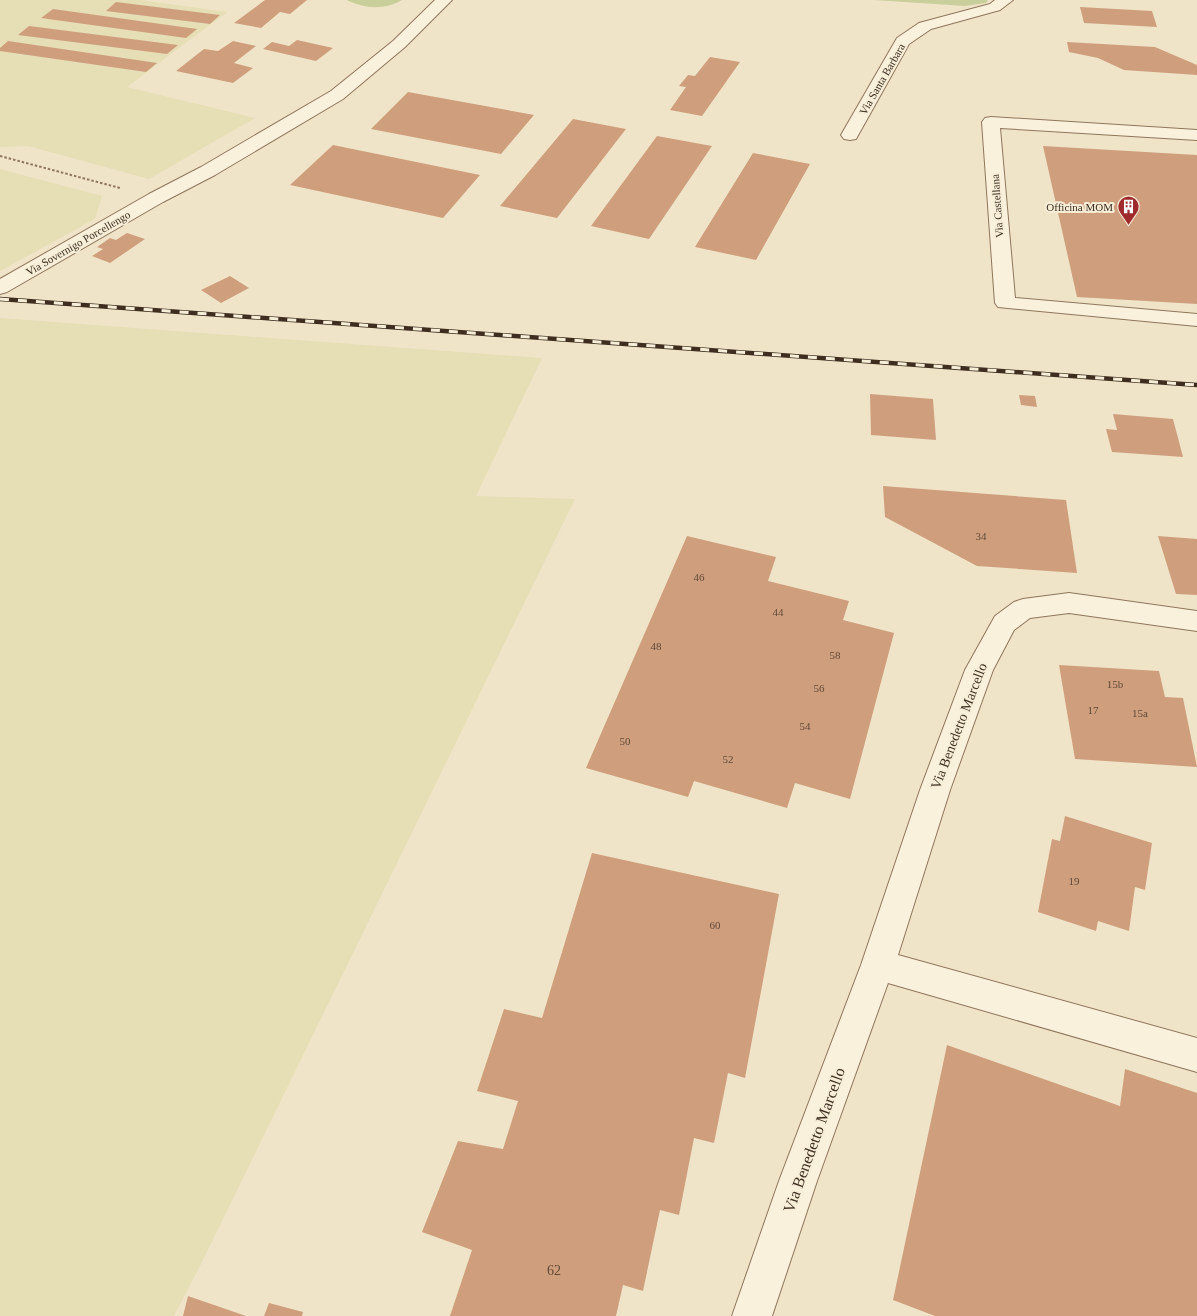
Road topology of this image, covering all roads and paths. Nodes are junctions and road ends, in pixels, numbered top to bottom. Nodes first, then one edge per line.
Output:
1 (444, 0) edge
2 (1006, 0) edge
3 (850, 134) dead end
4 (1197, 135) edge
5 (0, 156) edge
6 (156, 198) junction
7 (0, 288) edge
8 (1197, 320) edge
9 (1197, 621) edge
10 (878, 965) junction
11 (1197, 1055) edge
12 (752, 1316) edge

1 - 6 street, Via Sovernigo Porcellengo
2 - 3 street, Via Santa Barbara
4 - 8 street, Via Castellana
5 - 6 path
6 - 7 street, Via Sovernigo Porcellengo
9 - 10 street, Via Benedetto Marcello
10 - 11 street
10 - 12 street, Via Benedetto Marcello

